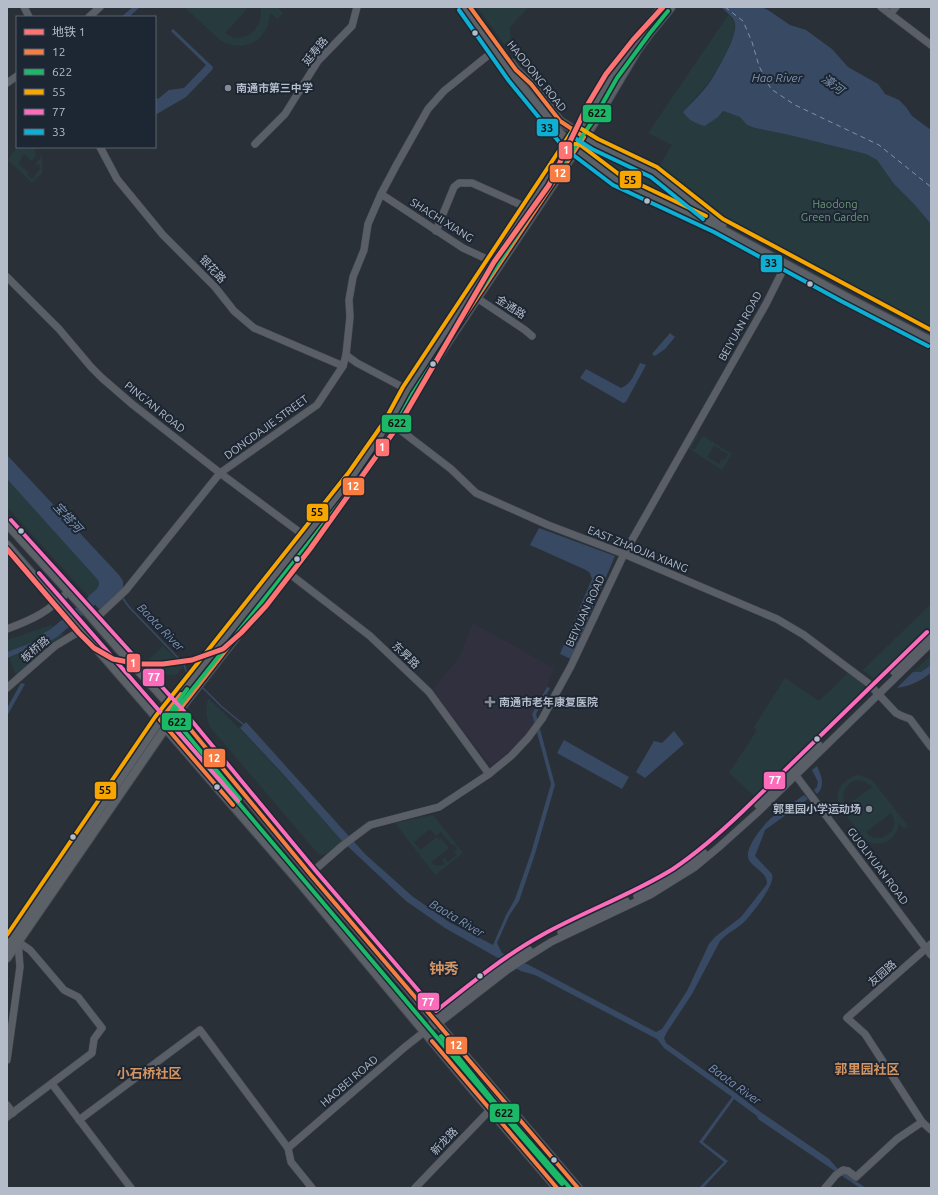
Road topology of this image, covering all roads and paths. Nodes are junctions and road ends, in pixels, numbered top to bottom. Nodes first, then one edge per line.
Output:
1 (24, 7) edge
2 (100, 7) edge
3 (464, 7) edge
4 (470, 7) edge
5 (663, 7) edge
6 (672, 7) edge
7 (881, 7) edge
8 (896, 7) edge
9 (353, 8) edge
10 (890, 14) junction
11 (28, 16) edge
12 (90, 16) edge
13 (647, 31) junction
14 (931, 46) edge
15 (496, 47) junction
16 (16, 77) edge
17 (7, 83) edge
18 (581, 135) junction
19 (255, 144) dead end
20 (572, 146) junction
21 (101, 148) edge
22 (381, 194) junction
23 (528, 208) junction
24 (436, 231) junction
25 (493, 262) junction
26 (786, 264) junction
27 (7, 277) edge
28 (477, 298) junction
29 (532, 336) dead end
30 (931, 337) edge
31 (931, 341) edge
32 (346, 355) junction
33 (343, 366) junction
34 (408, 390) junction
35 (395, 426) junction
36 (220, 473) junction
37 (7, 524) edge
38 (306, 537) junction
39 (7, 545) edge
40 (624, 554) junction
41 (286, 571) junction
42 (69, 591) junction
43 (57, 603) junction
44 (92, 618) junction
45 (78, 628) junction
46 (7, 629) edge
47 (931, 636) edge
48 (931, 643) edge
49 (201, 675) junction
50 (7, 688) edge
51 (877, 692) junction
52 (174, 710) junction
53 (160, 720) junction
54 (166, 727) junction
55 (931, 747) edge
56 (794, 773) junction
57 (489, 774) junction
58 (310, 874) junction
59 (15, 940) junction
60 (7, 946) edge
61 (928, 946) edge
62 (931, 955) edge
63 (7, 958) edge
64 (437, 1021) junction
65 (424, 1032) junction
66 (7, 1060) edge
67 (52, 1084) junction
68 (7, 1105) edge
69 (490, 1110) junction
70 (10, 1115) edge
71 (79, 1120) junction
72 (922, 1122) junction
73 (931, 1130) edge
74 (288, 1148) junction
75 (130, 1188) edge
76 (312, 1188) edge
77 (415, 1188) edge
78 (557, 1188) edge
79 (578, 1188) edge
80 (825, 1188) edge

1 - 11 street
2 - 12 street
3 - 15 main road, HAODONG ROAD
4 - 15 main road, HAODONG ROAD
5 - 13 main road
6 - 13 main road
7 - 10 street
8 - 10 street
9 - 19 street, 延寿路
10 - 14 street
13 - 18 main road
15 - 18 main road, HAODONG ROAD
15 - 20 main road, HAODONG ROAD
15 - 22 street, DONGDAJIE STREET
16 - 17 street
18 - 20 main road
18 - 30 main road, HAODONG ROAD
20 - 23 main road
20 - 26 main road, HAODONG ROAD
20 - 28 main road
21 - 33 street, 银花路
22 - 24 street, SHACHI XIANG
22 - 32 street, DONGDAJIE STREET
23 - 24 street
23 - 25 main road
24 - 25 street, SHACHI XIANG
25 - 34 main road
26 - 31 main road, HAODONG ROAD
26 - 40 street, BEIYUAN ROAD
27 - 36 street, PING'AN ROAD
28 - 29 street, 金通路
28 - 35 main road
32 - 33 street, DONGDAJIE STREET
32 - 34 street
33 - 36 street, DONGDAJIE STREET
34 - 38 main road
35 - 40 street, EAST ZHAOJIA XIANG
35 - 41 main road
36 - 38 street, PING'AN ROAD
36 - 44 street, DONGDAJIE STREET
37 - 42 main road
38 - 49 main road
39 - 43 main road
40 - 51 street, EAST ZHAOJIA XIANG
40 - 57 street, BEIYUAN ROAD
41 - 49 main road
41 - 57 street, 东昇路
42 - 43 street
42 - 44 main road
43 - 45 main road
43 - 46 street
44 - 52 main road
45 - 50 street, 板桥路
45 - 53 main road
47 - 51 street, HAOBEI ROAD
48 - 51 street, HAOBEI ROAD
49 - 52 main road
51 - 55 street, EAST ZHAOJIA XIANG
51 - 56 street, HAOBEI ROAD
52 - 53 main road
52 - 54 main road
52 - 58 main road
53 - 54 main road
53 - 59 main road
54 - 59 main road
54 - 65 main road
56 - 61 street, GUOLIYUAN ROAD
56 - 64 street, HAOBEI ROAD
57 - 58 street, BEIYUAN ROAD
58 - 64 main road
59 - 60 main road
59 - 63 main road
59 - 66 street
59 - 67 street
61 - 62 street, GUOLIYUAN ROAD
61 - 72 street, 友园路
64 - 65 street, HAOBEI ROAD
64 - 79 main road
65 - 69 main road
65 - 74 street, HAOBEI ROAD
67 - 70 street
67 - 71 street
68 - 70 street
69 - 77 street, 新龙路
69 - 78 main road
71 - 74 street
71 - 75 street
72 - 73 street
72 - 80 street
74 - 76 street

